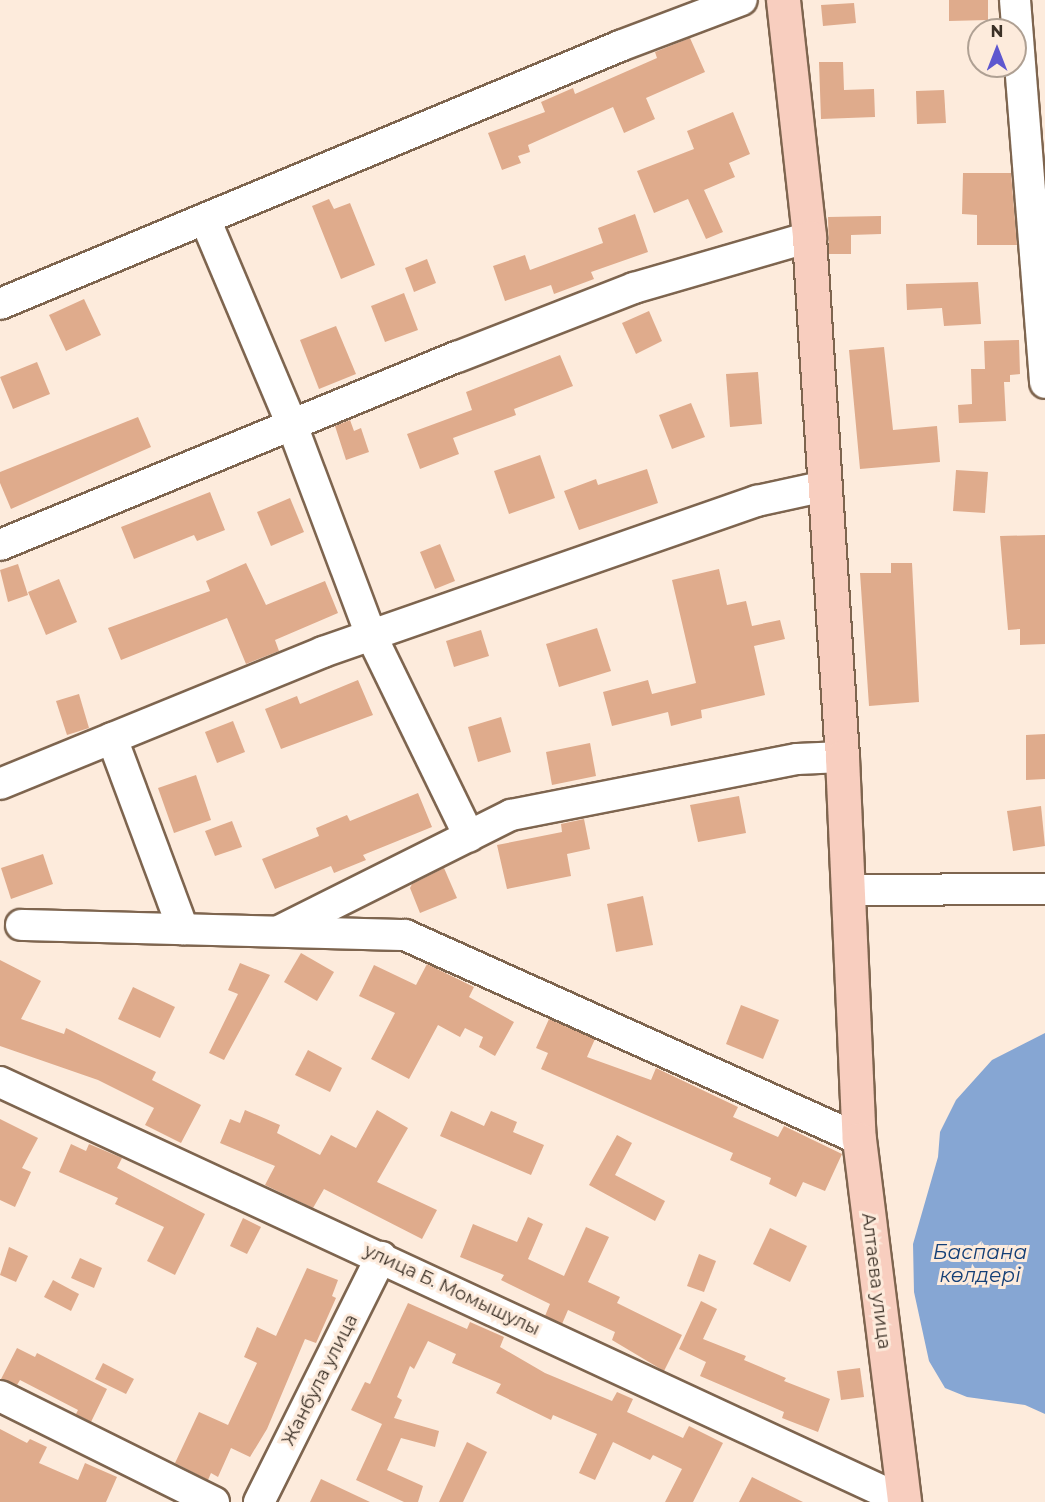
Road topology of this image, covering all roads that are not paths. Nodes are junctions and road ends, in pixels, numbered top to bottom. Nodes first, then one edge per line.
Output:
1 (742, 0) edge
2 (783, 0) edge
3 (1015, 0) edge
4 (204, 219) junction
5 (809, 237) junction
6 (0, 304) edge
7 (1045, 383) edge
8 (292, 425) junction
9 (826, 486) junction
10 (0, 545) edge
11 (371, 635) junction
12 (112, 738) junction
13 (842, 757) junction
14 (0, 784) edge
15 (469, 836) junction
16 (1045, 889) edge
17 (848, 890) junction
18 (21, 925) dead end
19 (183, 929) junction
20 (276, 932) junction
21 (0, 1082) edge
22 (859, 1139) junction
23 (381, 1257) junction
24 (0, 1396) edge
25 (214, 1502) edge
26 (259, 1502) edge
27 (904, 1502) edge

1 - 4 street
2 - 5 main road, Алтаева улица
3 - 7 street
4 - 6 street
4 - 8 street
5 - 8 street
5 - 9 main road, Алтаева улица
8 - 10 street
8 - 11 street
9 - 11 street
9 - 13 main road, Алтаева улица
11 - 12 street
11 - 15 street
12 - 14 street
12 - 19 street
13 - 15 street
13 - 17 main road, Алтаева улица
15 - 20 street
16 - 17 street
17 - 22 main road, Алтаева улица
18 - 19 street
19 - 20 street
20 - 22 street
21 - 23 street, улица Б. Момышулы
22 - 27 main road, Алтаева улица
23 - 26 street, Жанбула улица
23 - 27 street, улица Б. Момышулы
24 - 25 street

